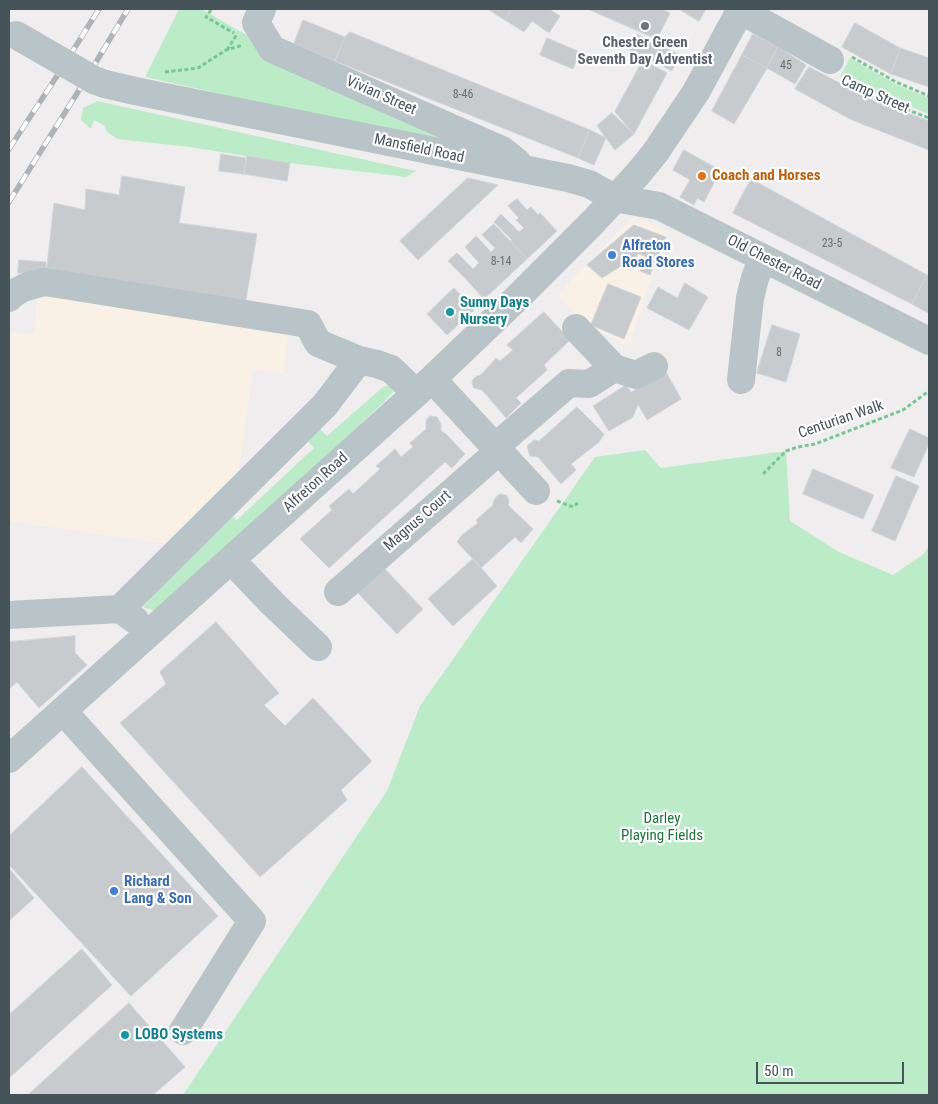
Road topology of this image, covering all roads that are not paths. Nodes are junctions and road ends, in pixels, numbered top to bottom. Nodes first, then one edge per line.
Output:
1 (262, 9) edge
2 (740, 10) edge
3 (12, 33) edge
4 (835, 62) road end
5 (526, 171) junction
6 (614, 198) junction
7 (763, 258) junction
8 (9, 298) edge
9 (576, 328) dead end
10 (929, 341) edge
11 (359, 360) junction
12 (654, 366) dead end
13 (614, 368) junction
14 (741, 380) dead end
15 (424, 386) junction
16 (497, 449) junction
17 (536, 491) dead end
18 (231, 560) junction
19 (338, 592) dead end
20 (120, 609) junction
21 (9, 615) edge
22 (148, 634) junction
23 (318, 647) dead end
24 (63, 711) junction
25 (9, 759) edge
26 (183, 1031) dead end

1 - 5 street, Vivian Street
2 - 4 street, Camp Street
2 - 6 street
3 - 5 street, Mansfield Road, bridge
5 - 6 street, Mansfield Road
6 - 7 street, Old Chester Road
6 - 15 street, Alfreton Road
7 - 10 street, Old Chester Road
7 - 14 street
8 - 11 street
9 - 13 street
11 - 15 street
11 - 20 street
12 - 13 street
13 - 16 street, Magnus Court
15 - 16 street
15 - 18 street, Alfreton Road
16 - 17 street
16 - 19 street, Magnus Court
18 - 22 street, Alfreton Road
18 - 23 street
20 - 21 street
20 - 22 street
22 - 24 street, Alfreton Road
24 - 25 street, Alfreton Road
24 - 26 street

